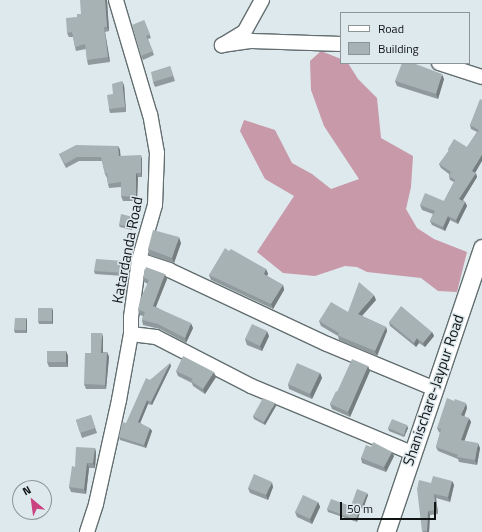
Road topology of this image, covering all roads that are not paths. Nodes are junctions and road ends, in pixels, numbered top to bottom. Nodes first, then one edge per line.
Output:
1 (116, 0) edge
2 (262, 0) edge
3 (340, 44) edge
4 (443, 64) edge
5 (482, 77) edge
6 (482, 248) edge
7 (139, 260) junction
8 (131, 334) junction
9 (435, 389) junction
10 (412, 453) junction
11 (87, 532) edge
12 (386, 532) edge

1 - 7 street, Katardanda Road
2 - 3 street
4 - 5 street
6 - 9 street, Shanischare-Jaypur Road
7 - 8 street, Katardanda Road
7 - 9 street
8 - 10 street
8 - 11 street, Katardanda Road
9 - 10 street, Shanischare-Jaypur Road
10 - 12 street, Shanischare-Jaypur Road

